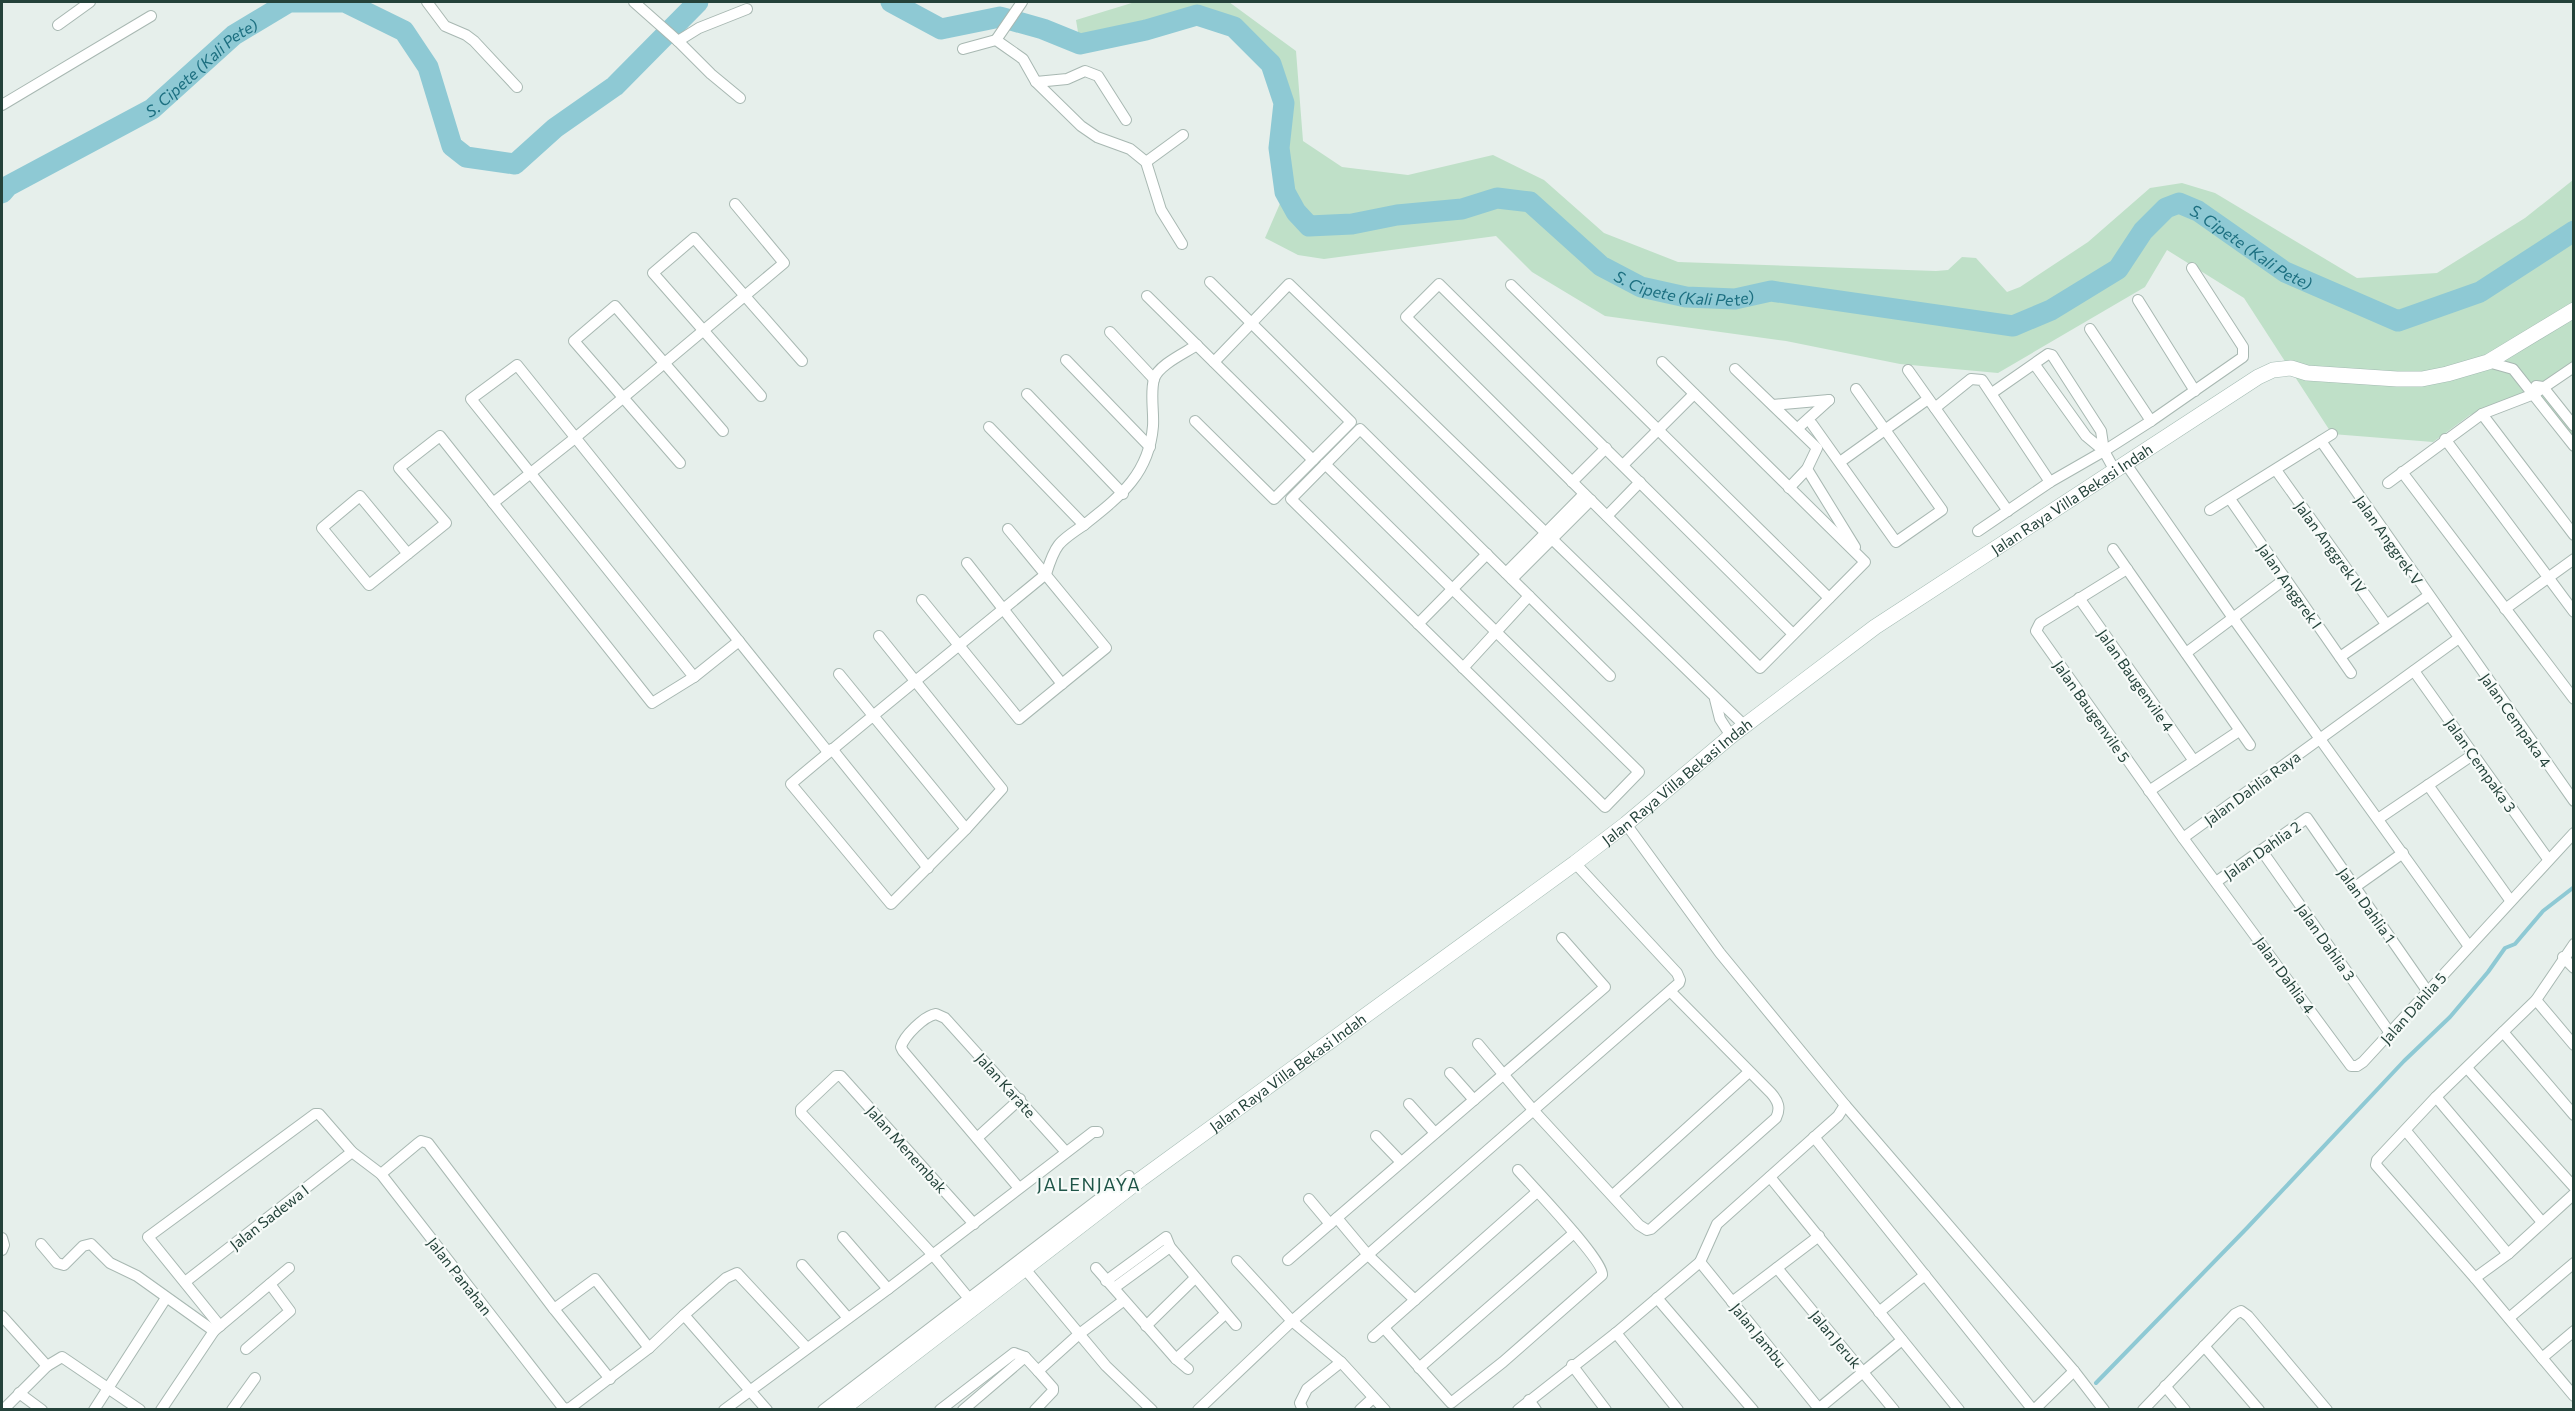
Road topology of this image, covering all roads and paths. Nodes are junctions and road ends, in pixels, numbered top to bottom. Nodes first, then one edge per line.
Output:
1 (90, 2) edge
2 (427, 2) edge
3 (634, 2) edge
4 (1019, 6) edge
5 (747, 9) dead end
6 (150, 16) dead end
7 (58, 25) dead end
8 (999, 36) junction
9 (676, 38) junction
10 (963, 49) dead end
11 (1036, 82) junction
12 (517, 87) dead end
13 (740, 98) dead end
14 (2, 105) edge
15 (1126, 120) dead end
16 (1183, 135) dead end
17 (1146, 162) junction
18 (735, 204) dead end
19 (1182, 244) dead end
20 (2192, 268) dead end
21 (1210, 282) dead end
22 (1511, 285) dead end
23 (745, 296) junction
24 (1147, 296) dead end
25 (2138, 300) dead end
26 (2574, 310) edge
27 (1251, 323) junction
28 (2090, 329) dead end
29 (704, 330) junction
30 (1110, 332) dead end
31 (1197, 345) junction
32 (1066, 360) dead end
33 (802, 361) dead end
34 (1214, 362) junction
35 (1662, 362) dead end
36 (2488, 362) junction
37 (665, 363) junction
38 (2034, 365) junction
39 (2574, 367) edge
40 (1735, 369) dead end
41 (1908, 370) dead end
42 (1154, 379) junction
43 (1856, 389) dead end
44 (2535, 389) junction
45 (2195, 391) junction
46 (1992, 393) junction
47 (1027, 394) dead end
48 (1694, 394) junction
49 (761, 396) dead end
50 (623, 397) junction
51 (1932, 404) junction
52 (1773, 405) junction
53 (2482, 414) junction
54 (1195, 421) dead end
55 (2151, 421) junction
56 (1812, 424) dead end
57 (2574, 426) edge
58 (988, 428) dead end
59 (1798, 428) junction
60 (1658, 430) junction
61 (1885, 430) junction
62 (723, 431) dead end
63 (2332, 434) dead end
64 (575, 438) junction
65 (2445, 439) junction
66 (2321, 441) junction
67 (2574, 446) edge
68 (1150, 447) junction
69 (1606, 448) junction
70 (2104, 451) junction
71 (1313, 460) junction
72 (1840, 462) junction
73 (680, 463) dead end
74 (1325, 464) junction
75 (1623, 465) junction
76 (2121, 467) junction
77 (1807, 469) junction
78 (2276, 470) junction
79 (2402, 472) junction
80 (530, 473) junction
81 (1572, 482) junction
82 (1640, 482) junction
83 (2050, 482) junction
84 (2388, 483) dead end
85 (1789, 488) junction
86 (1123, 494) junction
87 (1588, 497) junction
88 (2229, 499) junction
89 (493, 503) junction
90 (2210, 510) dead end
91 (2008, 511) junction
92 (1607, 516) junction
93 (1084, 525) junction
94 (1008, 529) dead end
95 (1978, 531) dead end
96 (2574, 535) edge
97 (1548, 537) junction
98 (2113, 549) dead end
99 (408, 554) junction
100 (1486, 554) junction
101 (2574, 559) edge
102 (1864, 562) junction
103 (967, 563) dead end
104 (2127, 569) junction
105 (1046, 574) junction
106 (1509, 576) junction
107 (2548, 578) junction
108 (2285, 579) junction
109 (1453, 589) junction
110 (1529, 596) junction
111 (2428, 596) junction
112 (1829, 598) junction
113 (2079, 598) junction
114 (922, 600) dead end
115 (1003, 609) junction
116 (2505, 609) junction
117 (2574, 612) edge
118 (2233, 618) junction
119 (1418, 624) junction
120 (2386, 624) junction
121 (1496, 632) junction
122 (1793, 634) junction
123 (879, 636) dead end
124 (2459, 638) junction
125 (739, 641) junction
126 (958, 645) junction
127 (2186, 653) junction
128 (2340, 657) junction
129 (1462, 668) junction
130 (2414, 670) junction
131 (2352, 673) dead end
132 (839, 674) dead end
133 (1610, 676) dead end
134 (694, 677) junction
135 (915, 680) junction
136 (1062, 684) junction
137 (1715, 699) junction
138 (2574, 699) edge
139 (873, 715) junction
140 (1745, 726) junction
141 (2240, 731) junction
142 (1731, 736) junction
143 (2320, 738) junction
144 (2250, 745) dead end
145 (830, 751) junction
146 (2474, 754) junction
147 (2194, 761) junction
148 (2428, 785) junction
149 (2149, 791) junction
150 (2574, 801) edge
151 (2307, 818) joint
152 (2378, 819) junction
153 (1626, 824) junction
154 (966, 829) junction
155 (2574, 833) edge
156 (2183, 838) junction
157 (2262, 851) junction
158 (2403, 853) junction
159 (2548, 859) junction
160 (1575, 863) junction
161 (928, 868) junction
162 (2216, 882) junction
163 (2355, 887) junction
164 (2510, 900) junction
165 (1562, 938) dead end
166 (2574, 944) edge
167 (2468, 945) junction
168 (2564, 957) junction
169 (2574, 968) edge
170 (1671, 992) junction
171 (2428, 992) junction
172 (2536, 1000) junction
173 (2503, 1032) junction
174 (2390, 1033) junction
175 (1478, 1044) dead end
176 (2574, 1045) edge
177 (2354, 1067) joint
178 (2468, 1068) junction
179 (1749, 1072) junction
180 (1450, 1073) dead end
181 (1503, 1075) junction
182 (2436, 1097) junction
183 (1020, 1099) junction
184 (1473, 1100) junction
185 (1409, 1104) dead end
186 (1845, 1105) junction
187 (1534, 1111) junction
188 (2574, 1115) edge
189 (2406, 1131) junction
190 (1098, 1132) dead end
191 (1435, 1133) junction
192 (1376, 1136) dead end
193 (1814, 1137) junction
194 (977, 1138) junction
195 (352, 1152) junction
196 (1066, 1152) junction
197 (1401, 1162) junction
198 (1518, 1170) dead end
199 (381, 1174) junction
200 (1129, 1176) dead end
201 (1770, 1177) junction
202 (2574, 1187) edge
203 (1019, 1188) junction
204 (1537, 1192) junction
205 (2574, 1194) edge
206 (1613, 1196) junction
207 (1309, 1199) dead end
208 (1334, 1221) junction
209 (2542, 1222) junction
210 (974, 1224) junction
211 (1574, 1233) junction
212 (1820, 1236) junction
213 (843, 1237) dead end
214 (2, 1238) edge
215 (41, 1244) dead end
216 (2, 1250) edge
217 (2508, 1254) junction
218 (933, 1255) junction
219 (1368, 1256) junction
220 (1288, 1260) dead end
221 (1237, 1261) dead end
222 (1700, 1262) junction
223 (2574, 1263) edge
224 (802, 1265) dead end
225 (289, 1268) dead end
226 (1096, 1268) dead end
227 (1777, 1268) junction
228 (1025, 1269) junction
229 (1925, 1275) junction
230 (1195, 1278) junction
231 (2475, 1278) junction
232 (185, 1282) junction
233 (270, 1284) junction
234 (1110, 1285) junction
235 (888, 1289) junction
236 (166, 1298) junction
237 (1657, 1298) junction
238 (1415, 1300) junction
239 (1124, 1301) junction
240 (1732, 1302) junction
241 (973, 1303) junction
242 (554, 1309) junction
243 (1879, 1312) junction
244 (1225, 1314) junction
245 (684, 1315) junction
246 (2, 1316) edge
247 (848, 1318) junction
248 (2509, 1318) junction
249 (1292, 1321) junction
250 (1236, 1325) dead end
251 (1146, 1326) junction
252 (217, 1328) junction
253 (1384, 1328) junction
254 (2574, 1331) edge
255 (1616, 1332) junction
256 (1078, 1335) junction
257 (1373, 1337) dead end
258 (1902, 1340) junction
259 (2204, 1346) junction
260 (649, 1348) junction
261 (807, 1348) junction
262 (246, 1349) dead end
263 (1024, 1357) junction
264 (2542, 1358) junction
265 (1176, 1359) junction
266 (1341, 1362) junction
267 (1572, 1365) junction
268 (46, 1366) junction
269 (1419, 1368) junction
270 (1188, 1369) dead end
271 (1038, 1371) junction
272 (2074, 1371) junction
273 (1863, 1372) junction
274 (255, 1378) dead end
275 (610, 1379) junction
276 (2165, 1386) junction
277 (108, 1388) junction
278 (750, 1389) junction
279 (19, 1393) junction
280 (2574, 1396) edge
281 (1373, 1398) junction
282 (1528, 1400) junction
283 (1453, 1406) edge
284 (1819, 1409) edge
285 (3, 1410) edge
286 (42, 1410) edge
287 (94, 1410) edge
288 (140, 1410) edge
289 (161, 1410) edge
290 (232, 1410) edge
291 (724, 1410) edge
292 (767, 1410) edge
293 (823, 1410) edge
294 (841, 1410) edge
295 (940, 1410) edge
296 (963, 1410) edge
297 (1035, 1410) edge
298 (1152, 1410) edge
299 (1198, 1410) edge
300 (1303, 1410) edge
301 (1359, 1410) edge
302 (1385, 1410) edge
303 (1518, 1410) edge
304 (1536, 1410) edge
305 (1606, 1410) edge
306 (1678, 1410) edge
307 (1754, 1410) edge
308 (1894, 1410) edge
309 (1959, 1410) edge
310 (2033, 1410) edge
311 (2104, 1410) edge
312 (2144, 1410) edge
313 (2185, 1410) edge
314 (2259, 1410) edge
315 (2327, 1410) edge

1 - 7 street
2 - 12 street
3 - 9 street
4 - 8 street
5 - 9 street
6 - 14 street
8 - 10 street
8 - 11 street
9 - 13 street
11 - 15 street
11 - 17 street
16 - 17 street
17 - 19 street
18 - 23 street
20 - 45 street
21 - 27 street
22 - 60 street
23 - 29 street
23 - 29 street
23 - 33 street
24 - 31 street
25 - 45 street
26 - 36 main road, Jalan Raya Villa Bekasi Indah
27 - 34 street
27 - 71 street
27 - 97 street
28 - 55 street
29 - 37 street
29 - 49 street
30 - 42 street
31 - 34 street
31 - 42 street
32 - 68 street
34 - 71 street
35 - 48 street
36 - 44 street
36 - 76 main road, Jalan Raya Villa Bekasi Indah
37 - 50 street
37 - 50 street
37 - 62 street
38 - 46 street
38 - 70 street
38 - 70 street
39 - 44 street
40 - 52 street
41 - 51 street
42 - 68 street
43 - 61 street
44 - 53 street
44 - 57 street
44 - 67 street
45 - 55 street
46 - 51 street
46 - 83 street
47 - 86 street
48 - 60 street
48 - 85 street
50 - 64 street
50 - 73 street
51 - 61 street
51 - 91 street
52 - 59 street
52 - 59 street
53 - 65 street
53 - 96 street
54 - 71 street
55 - 70 street
56 - 72 street
58 - 93 street
59 - 77 street
60 - 75 street
60 - 112 street
61 - 72 street
61 - 72 street
63 - 66 street
64 - 80 street
64 - 80 street
64 - 125 street
65 - 79 street
65 - 107 street
66 - 78 street
66 - 111 street, Jalan Anggrek V
68 - 86 street
69 - 75 street
69 - 81 street
69 - 81 street
70 - 76 street
70 - 83 street
74 - 100 street
74 - 109 street
74 - 119 street
75 - 82 street
76 - 118 street
76 - 140 main road, Jalan Raya Villa Bekasi Indah
77 - 85 street
77 - 102 street
78 - 88 street
78 - 120 street, Jalan Anggrek IV
79 - 84 street
79 - 116 street
80 - 89 street
80 - 134 street
81 - 87 street
82 - 92 street
82 - 122 street
83 - 91 street
85 - 102 street
86 - 93 street
87 - 92 street
87 - 97 street
88 - 90 street
88 - 108 street, Jalan Anggrek I
89 - 99 street
89 - 134 street
91 - 95 street
92 - 122 street
93 - 105 street
94 - 105 street
97 - 106 street
97 - 137 street
98 - 104 street
99 - 99 street
100 - 106 street
100 - 109 street
101 - 107 street
102 - 112 street
103 - 115 street
104 - 113 street
104 - 127 street
105 - 115 street
105 - 136 street
106 - 110 street
107 - 116 street
107 - 117 street
108 - 118 street
108 - 128 street, Jalan Anggrek I
109 - 119 street
109 - 121 street
110 - 121 street
110 - 133 street
111 - 120 street
111 - 124 street, Jalan Anggrek V
112 - 122 street
113 - 147 street, Jalan Baugenvile 4
113 - 149 street, Jalan Baugenvile 5
114 - 126 street
115 - 126 street
115 - 136 street
116 - 138 street
118 - 127 street
118 - 143 street
119 - 129 street
120 - 128 street
121 - 129 street
121 - 129 street
123 - 135 street
124 - 130 street, Jalan Dahlia Raya
124 - 150 street, Jalan Cempaka 4
125 - 134 street
125 - 145 street
126 - 135 street
126 - 136 street
127 - 141 street
128 - 131 street, Jalan Anggrek I
130 - 143 street, Jalan Dahlia Raya
130 - 146 street, Jalan Cempaka 3
132 - 139 street
135 - 139 street
135 - 154 street
137 - 140 street
137 - 142 street
139 - 145 street
139 - 154 street
140 - 142 main road, Jalan Raya Villa Bekasi Indah
141 - 144 street
141 - 147 street
142 - 153 main road, Jalan Raya Villa Bekasi Indah
143 - 152 street
143 - 156 street, Jalan Dahlia Raya
145 - 161 street
145 - 161 street
146 - 148 street
146 - 159 street, Jalan Cempaka 3
147 - 149 street
148 - 152 street
148 - 164 street
149 - 156 street, Jalan Baugenvile 5
151 - 157 street, Jalan Dahlia 2
151 - 163 street, Jalan Dahlia 1
152 - 158 street
153 - 160 main road, Jalan Raya Villa Bekasi Indah
153 - 186 street
154 - 161 street
155 - 159 street, Jalan Dahlia 5
156 - 162 street, Jalan Dahlia 4
157 - 162 street, Jalan Dahlia 2
157 - 174 street, Jalan Dahlia 3
158 - 163 street
158 - 167 street
159 - 164 street, Jalan Dahlia 5
160 - 170 street
160 - 228 main road, Jalan Raya Villa Bekasi Indah
162 - 177 street, Jalan Dahlia 4
163 - 171 street, Jalan Dahlia 1
164 - 167 street, Jalan Dahlia 5
165 - 181 street
166 - 168 street
167 - 171 street, Jalan Dahlia 5
168 - 169 street
168 - 172 street
170 - 179 street
170 - 187 street
171 - 174 street, Jalan Dahlia 5
172 - 173 street
172 - 176 street
173 - 178 street
173 - 188 street
174 - 177 street, Jalan Dahlia 5
175 - 181 street
178 - 182 street
178 - 202 street
179 - 206 street
179 - 206 street
180 - 184 street
181 - 184 street
181 - 187 street
182 - 189 street
182 - 209 street
183 - 194 street
183 - 194 street, Jalan Karate
183 - 196 street, Jalan Karate
184 - 191 street
185 - 191 street
186 - 193 street
186 - 272 street
187 - 206 street
187 - 219 street
189 - 217 street
189 - 231 street
190 - 196 street
191 - 197 street
192 - 197 street
193 - 201 street
193 - 229 street
194 - 203 street
195 - 199 street, Jalan Panahan
195 - 232 street, Jalan Sadewa I
195 - 232 street, Jalan Panahan
196 - 203 street
197 - 208 street
198 - 204 street
199 - 242 street
199 - 275 street, Jalan Panahan
200 - 241 street
201 - 212 street
201 - 222 street
203 - 210 street
204 - 211 street
204 - 238 street
205 - 209 street
207 - 208 street
208 - 219 street
208 - 220 street
209 - 217 street
210 - 218 street
210 - 218 street, Jalan Menembak
211 - 269 street
211 - 283 street
212 - 227 street
212 - 243 street
213 - 235 street
214 - 216 street
215 - 236 street
217 - 231 street
218 - 235 street
218 - 241 street
219 - 238 street
219 - 249 street
221 - 249 street
222 - 237 street
222 - 240 street, Jalan Jambu
223 - 248 street
224 - 247 street
225 - 233 street
226 - 234 street
227 - 240 street
227 - 273 street, Jalan Jeruk
228 - 241 main road, Jalan Raya Villa Bekasi Indah
228 - 256 street
229 - 243 street
229 - 310 street
230 - 234 street
230 - 244 street
230 - 251 street
231 - 248 street
232 - 252 street
233 - 252 street
233 - 262 street
234 - 239 street
235 - 247 street
236 - 252 street
236 - 277 street
237 - 255 street
237 - 307 street
238 - 253 street
239 - 251 street
239 - 256 street
240 - 284 street, Jalan Jambu
241 - 293 street
241 - 294 main road, Jalan Raya Villa Bekasi Indah
242 - 260 street
242 - 275 street
243 - 258 street
244 - 250 street
244 - 265 street
245 - 260 street
245 - 261 street
245 - 278 street
246 - 268 street
247 - 261 street
248 - 264 street
249 - 266 street
249 - 299 street
251 - 265 street
252 - 289 street
253 - 257 street
253 - 269 street
254 - 264 street
255 - 267 street
255 - 306 street
256 - 271 street
256 - 298 street
258 - 273 street
258 - 309 street
259 - 276 street
259 - 314 street
259 - 315 street
260 - 275 street
261 - 278 street
263 - 271 street
263 - 295 street
263 - 296 street
264 - 280 street
265 - 270 street
266 - 281 street
266 - 300 street
267 - 282 street
267 - 305 street
268 - 277 street
268 - 279 street
269 - 283 street
271 - 297 street
272 - 310 street
272 - 311 street
273 - 284 street
273 - 308 street, Jalan Jeruk
274 - 290 street
276 - 312 street
276 - 313 street
277 - 287 street
277 - 288 street
278 - 291 street
278 - 292 street
279 - 285 street
279 - 286 street
281 - 301 street
281 - 302 street
282 - 303 street
282 - 304 street

